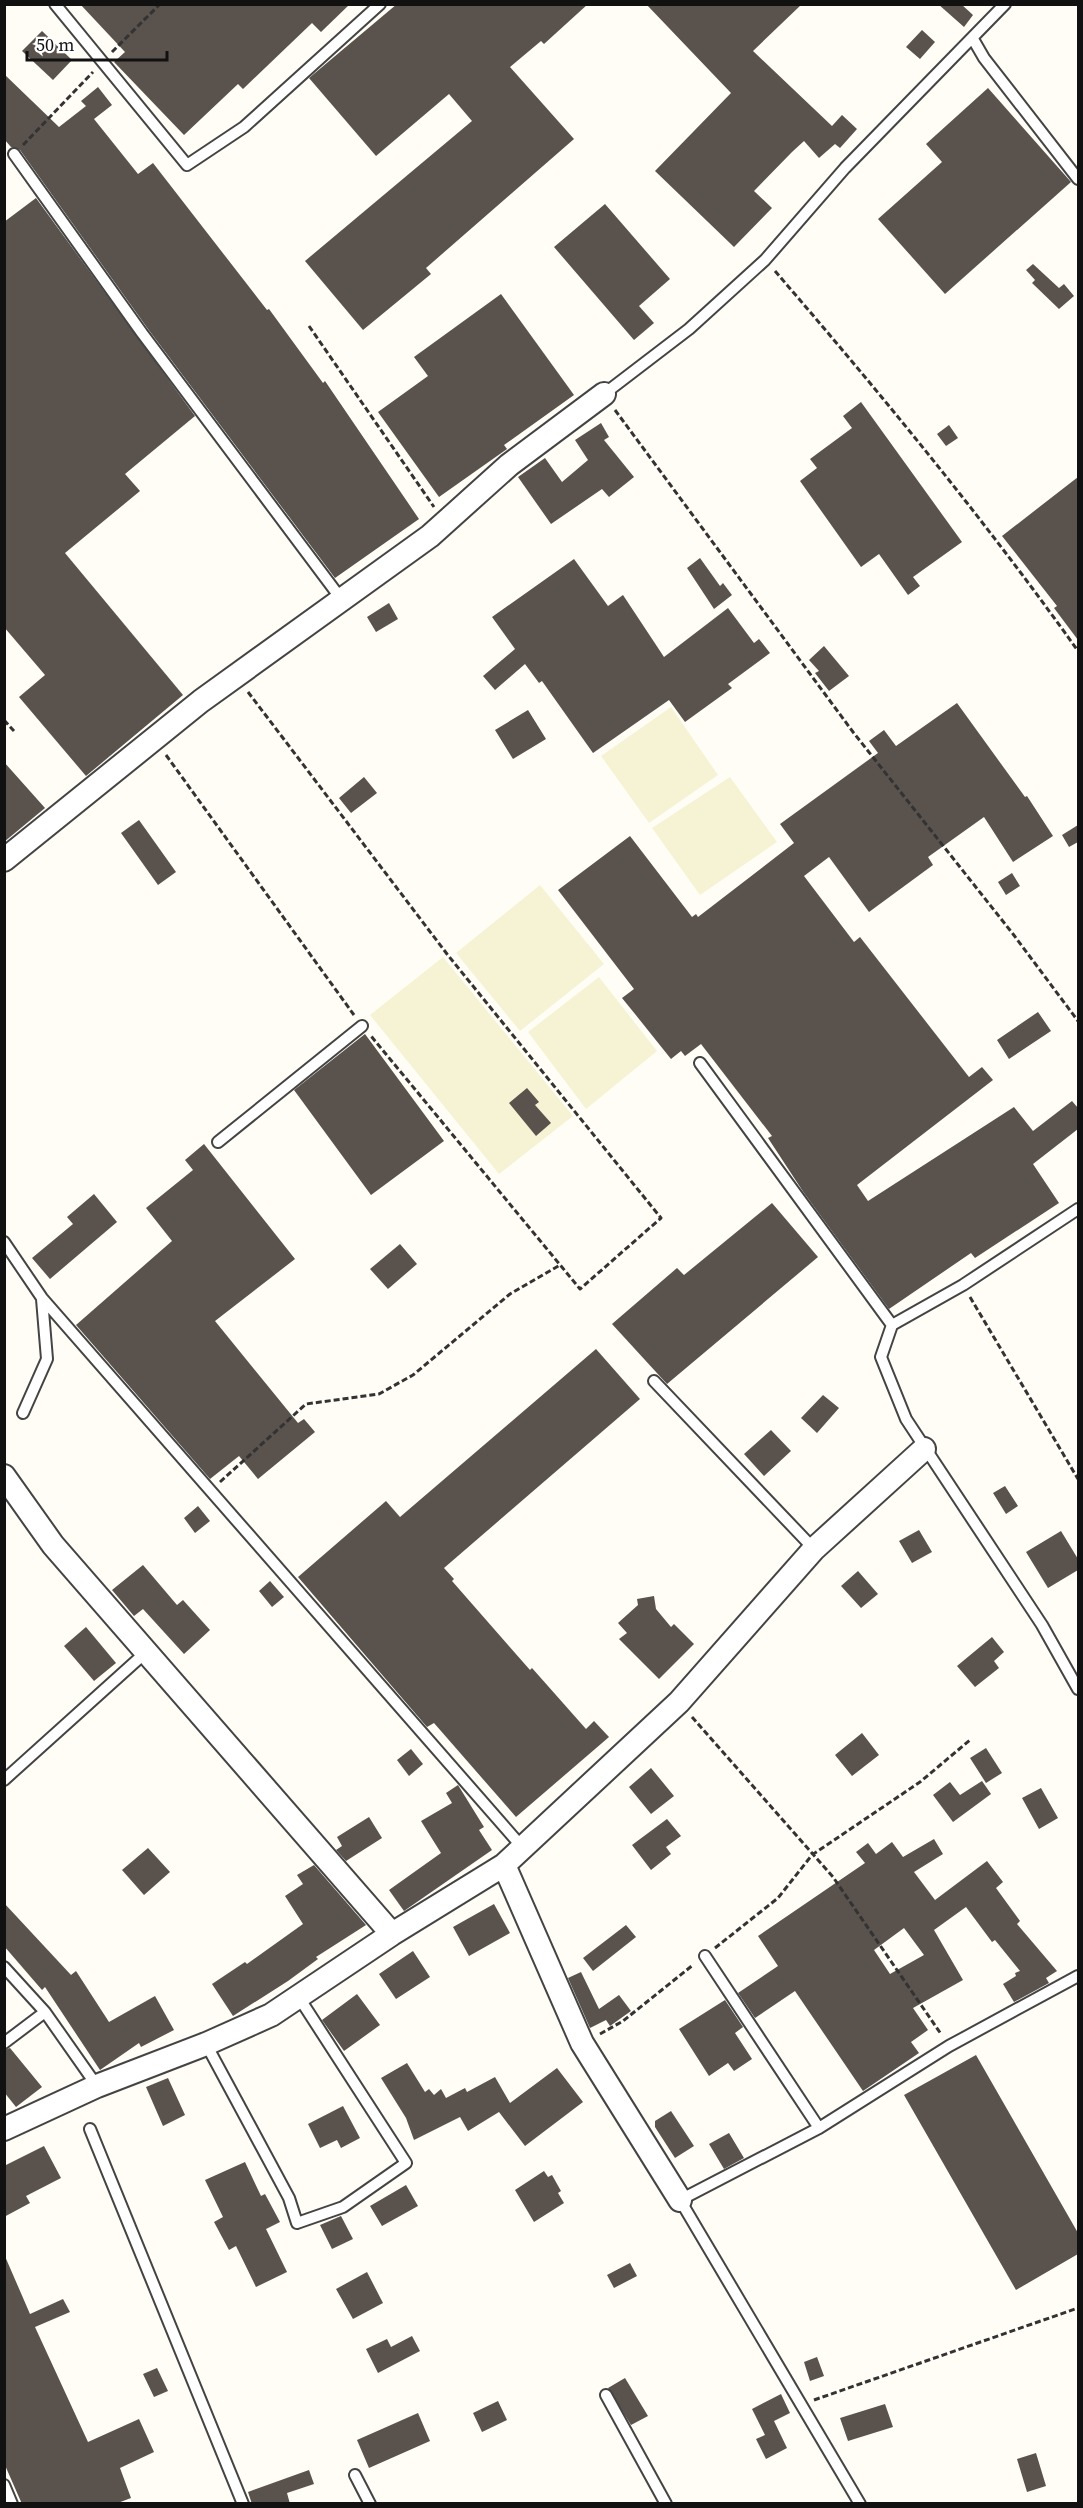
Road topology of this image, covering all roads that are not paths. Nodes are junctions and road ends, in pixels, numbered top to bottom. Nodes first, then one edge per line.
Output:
1 (55, 4) edge
2 (380, 4) edge
3 (1005, 4) edge
4 (973, 39) junction
5 (14, 154) road end
6 (1078, 178) edge
7 (604, 394) joint
8 (342, 600) junction
9 (4, 860) edge
10 (362, 1026) dead end
11 (700, 1063) dead end
12 (218, 1142) dead end
13 (1078, 1209) edge
14 (4, 1242) edge
15 (42, 1298) junction
16 (892, 1326) junction
17 (654, 1381) dead end
18 (23, 1413) dead end
19 (924, 1449) junction
20 (4, 1476) edge
21 (814, 1549) junction
22 (145, 1653) junction
23 (1078, 1689) edge
24 (4, 1780) edge
25 (523, 1848) junction
26 (504, 1865) junction
27 (392, 1934) junction
28 (705, 1956) road end
29 (4, 1968) edge
30 (1078, 1976) edge
31 (298, 1996) junction
32 (45, 2012) junction
33 (4, 2043) edge
34 (206, 2044) junction
35 (97, 2086) junction
36 (819, 2128) junction
37 (4, 2129) edge
38 (90, 2129) dead end
39 (680, 2200) junction
40 (606, 2395) dead end
41 (356, 2475) dead end
42 (4, 2486) edge
43 (12, 2504) edge
44 (243, 2504) edge
45 (370, 2504) edge
46 (666, 2504) edge
47 (860, 2504) edge

1 - 2 lane
3 - 4 lane
4 - 6 lane
4 - 7 lane
5 - 8 lane
7 - 8 street
8 - 9 street
10 - 12 lane
11 - 16 lane
13 - 16 lane
14 - 15 lane
15 - 18 lane
15 - 25 lane
16 - 19 lane
17 - 21 lane
19 - 21 street
19 - 23 lane
20 - 22 street
21 - 25 street
22 - 24 lane
22 - 27 street
25 - 26 street
26 - 27 street
26 - 39 street
27 - 31 street
28 - 36 lane
29 - 32 lane
30 - 36 lane
31 - 34 street
31 - 34 lane
32 - 33 lane
32 - 35 lane
34 - 35 street
35 - 37 street
36 - 39 lane
38 - 44 lane
39 - 47 lane
40 - 46 lane
41 - 45 lane
42 - 43 lane

